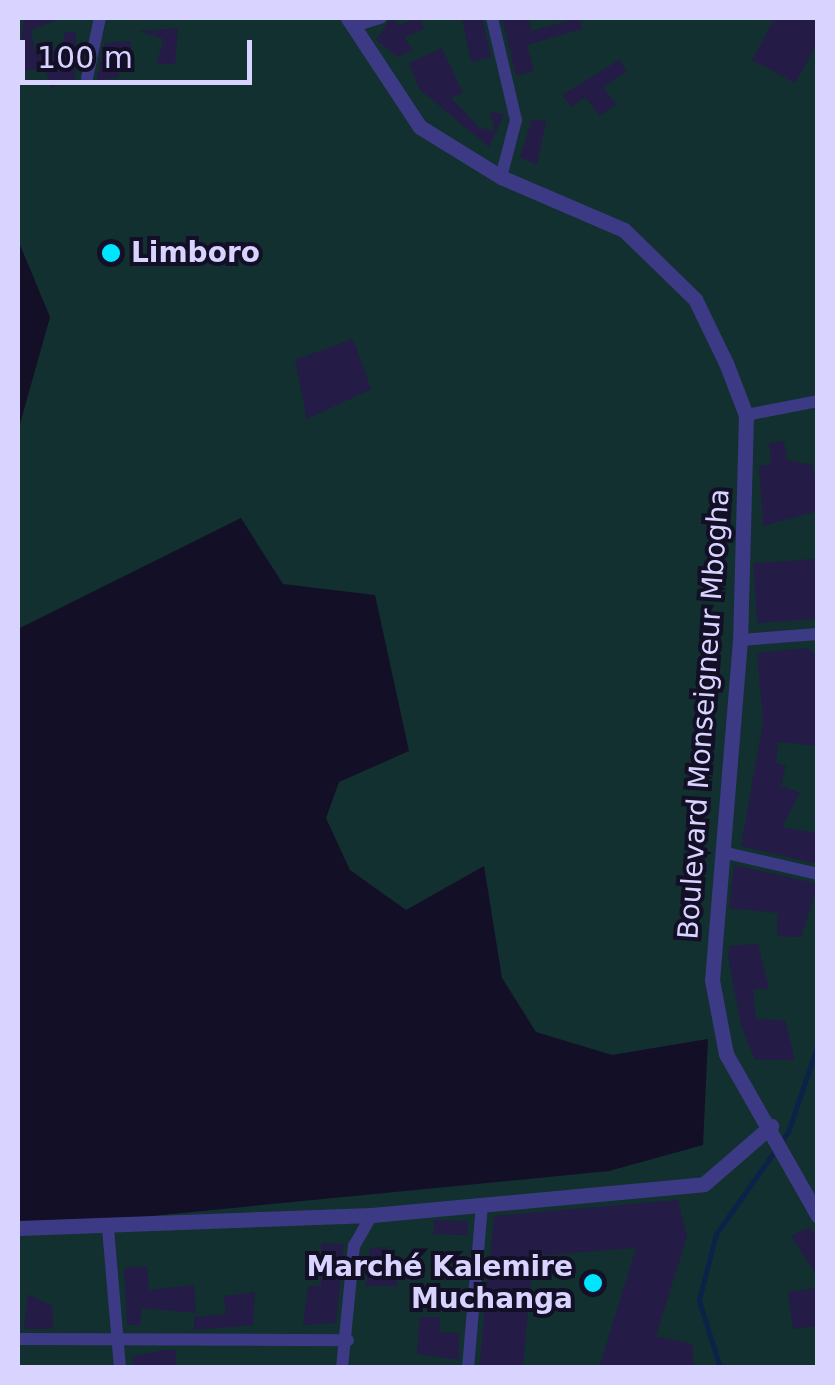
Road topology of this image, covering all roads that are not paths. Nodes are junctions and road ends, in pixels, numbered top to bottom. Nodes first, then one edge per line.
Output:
1 (100, 18) edge
2 (381, 18) edge
3 (492, 18) edge
4 (351, 22) edge
5 (87, 78) dead end
6 (501, 178) junction
7 (818, 401) edge
8 (746, 414) junction
9 (818, 634) edge
10 (740, 640) junction
11 (722, 852) junction
12 (818, 874) edge
13 (775, 1138) junction
14 (482, 1206) junction
15 (372, 1215) junction
16 (818, 1216) edge
17 (18, 1228) edge
18 (108, 1228) junction
19 (18, 1340) edge
20 (348, 1340) junction
21 (118, 1344) junction
22 (120, 1368) edge
23 (342, 1368) edge
24 (468, 1368) edge

1 - 5 street
2 - 4 street
3 - 6 street
4 - 6 street, Boulevard Monseigneur Mbogha
6 - 8 street, Boulevard Monseigneur Mbogha
7 - 8 street
8 - 10 street, Boulevard Monseigneur Mbogha
9 - 10 street
10 - 11 street, Boulevard Monseigneur Mbogha
11 - 12 street
11 - 13 street, Boulevard Monseigneur Mbogha
13 - 14 street
13 - 16 street, Boulevard Monseigneur Mbogha
14 - 15 street
14 - 24 street
15 - 18 street
15 - 20 street
17 - 18 street
18 - 21 street
19 - 21 street
20 - 21 street
20 - 23 street
21 - 22 street

